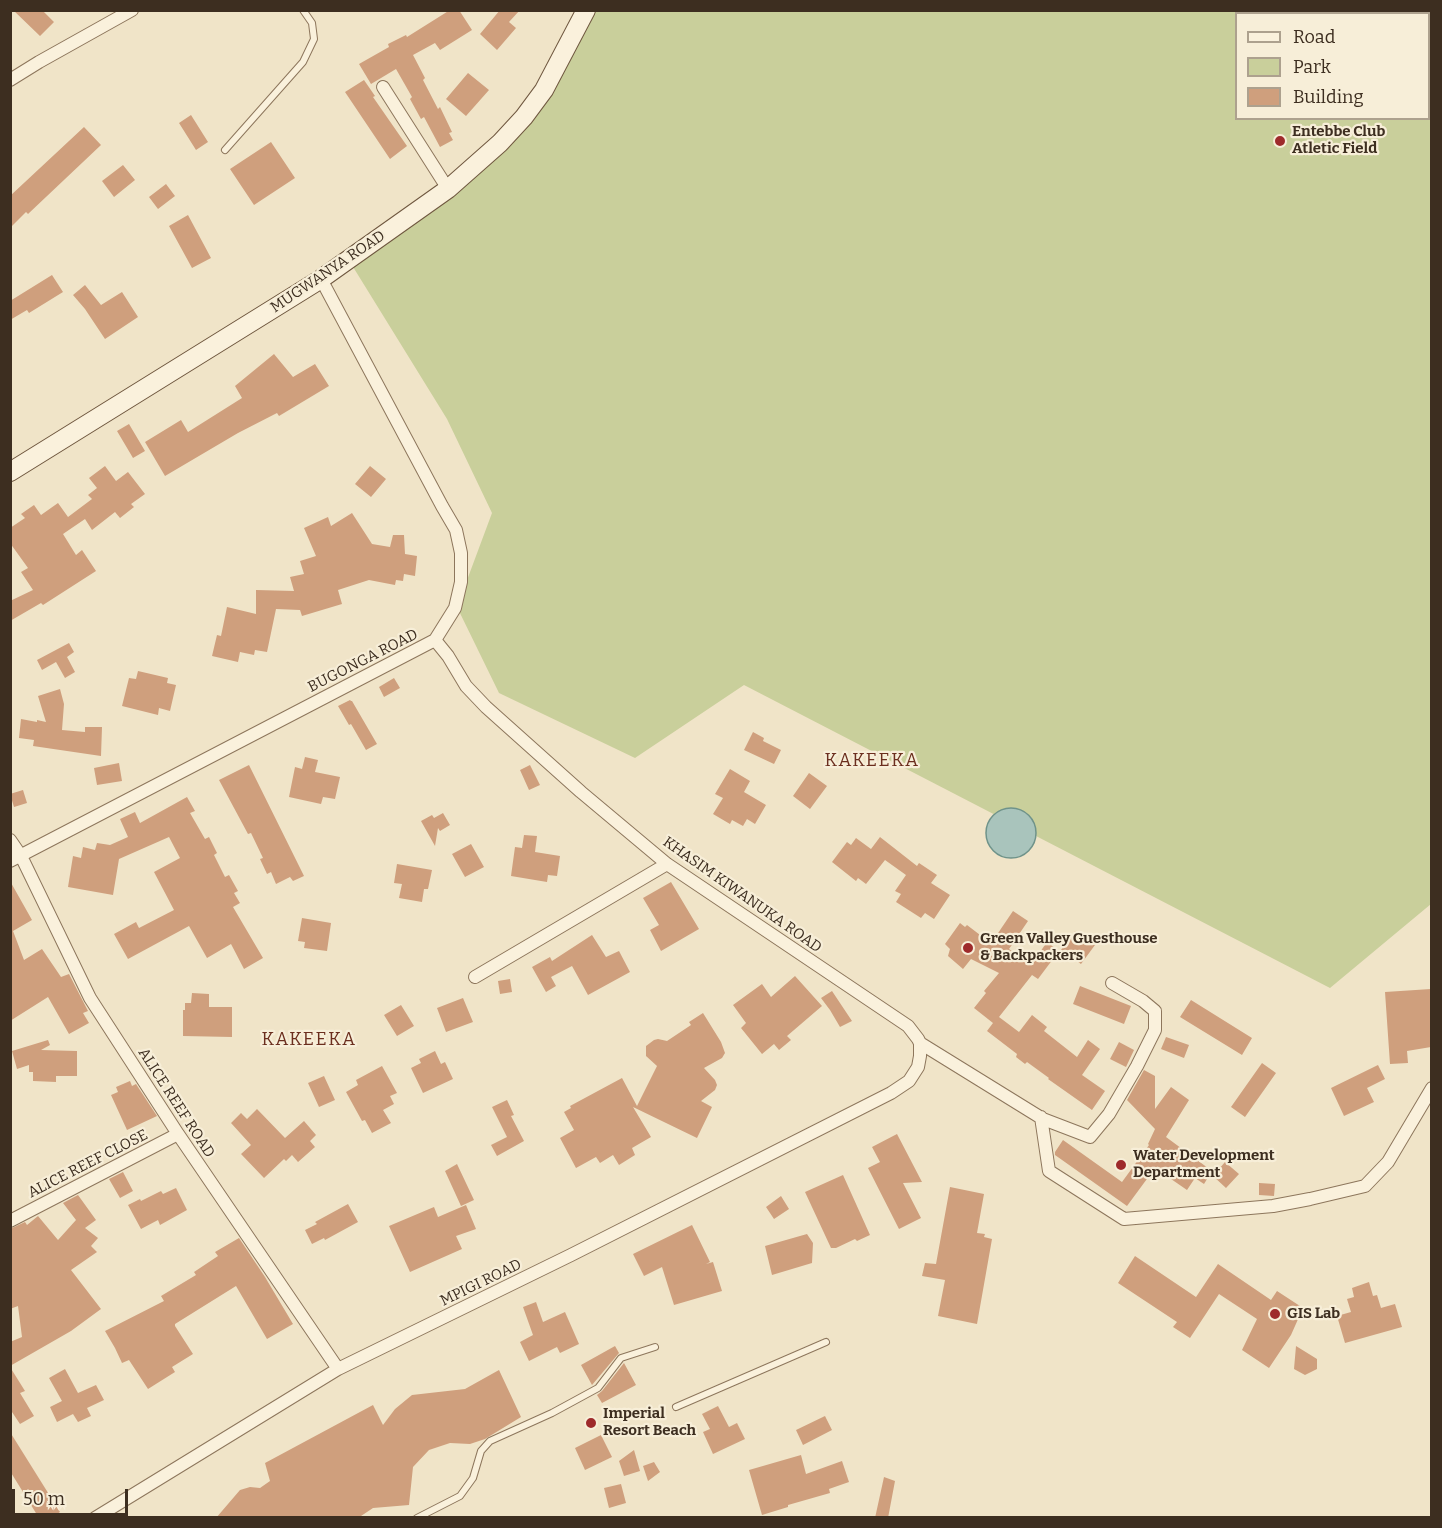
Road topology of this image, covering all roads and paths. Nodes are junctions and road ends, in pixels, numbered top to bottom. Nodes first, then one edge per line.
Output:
1 (132, 10) edge
2 (303, 10) edge
3 (586, 10) edge
4 (10, 80) edge
5 (383, 87) dead end
6 (225, 150) dead end
7 (448, 189) junction
8 (321, 279) junction
9 (10, 472) edge
10 (435, 640) junction
11 (10, 840) edge
12 (16, 858) edge
13 (667, 864) junction
14 (475, 977) dead end
15 (1112, 983) dead end
16 (920, 1043) junction
17 (1431, 1088) edge
18 (1041, 1117) junction
19 (178, 1134) junction
20 (10, 1221) edge
21 (826, 1342) dead end
22 (655, 1347) dead end
23 (338, 1370) junction
24 (676, 1407) dead end
25 (95, 1518) edge
26 (417, 1518) edge

1 - 4 street
2 - 6 lane
3 - 7 street, MUGWANYA ROAD
5 - 7 street
7 - 8 street, MUGWANYA ROAD
8 - 9 street, MUGWANYA ROAD
8 - 10 street, BUGONGA ROAD
10 - 12 street, BUGONGA ROAD
10 - 13 street, KHASIM KIWANUKA ROAD
11 - 12 street, ALICE REEF ROAD
12 - 19 street, ALICE REEF ROAD
13 - 14 street
13 - 16 street, KHASIM KIWANUKA ROAD
15 - 18 street, KHASIM KIWANUKA ROAD
16 - 18 street, KHASIM KIWANUKA ROAD
16 - 23 street, MPIGI ROAD
17 - 18 street
19 - 20 street, ALICE REEF CLOSE
19 - 23 street, ALICE REEF ROAD
21 - 24 lane
22 - 26 lane
23 - 25 street, MPIGI ROAD

